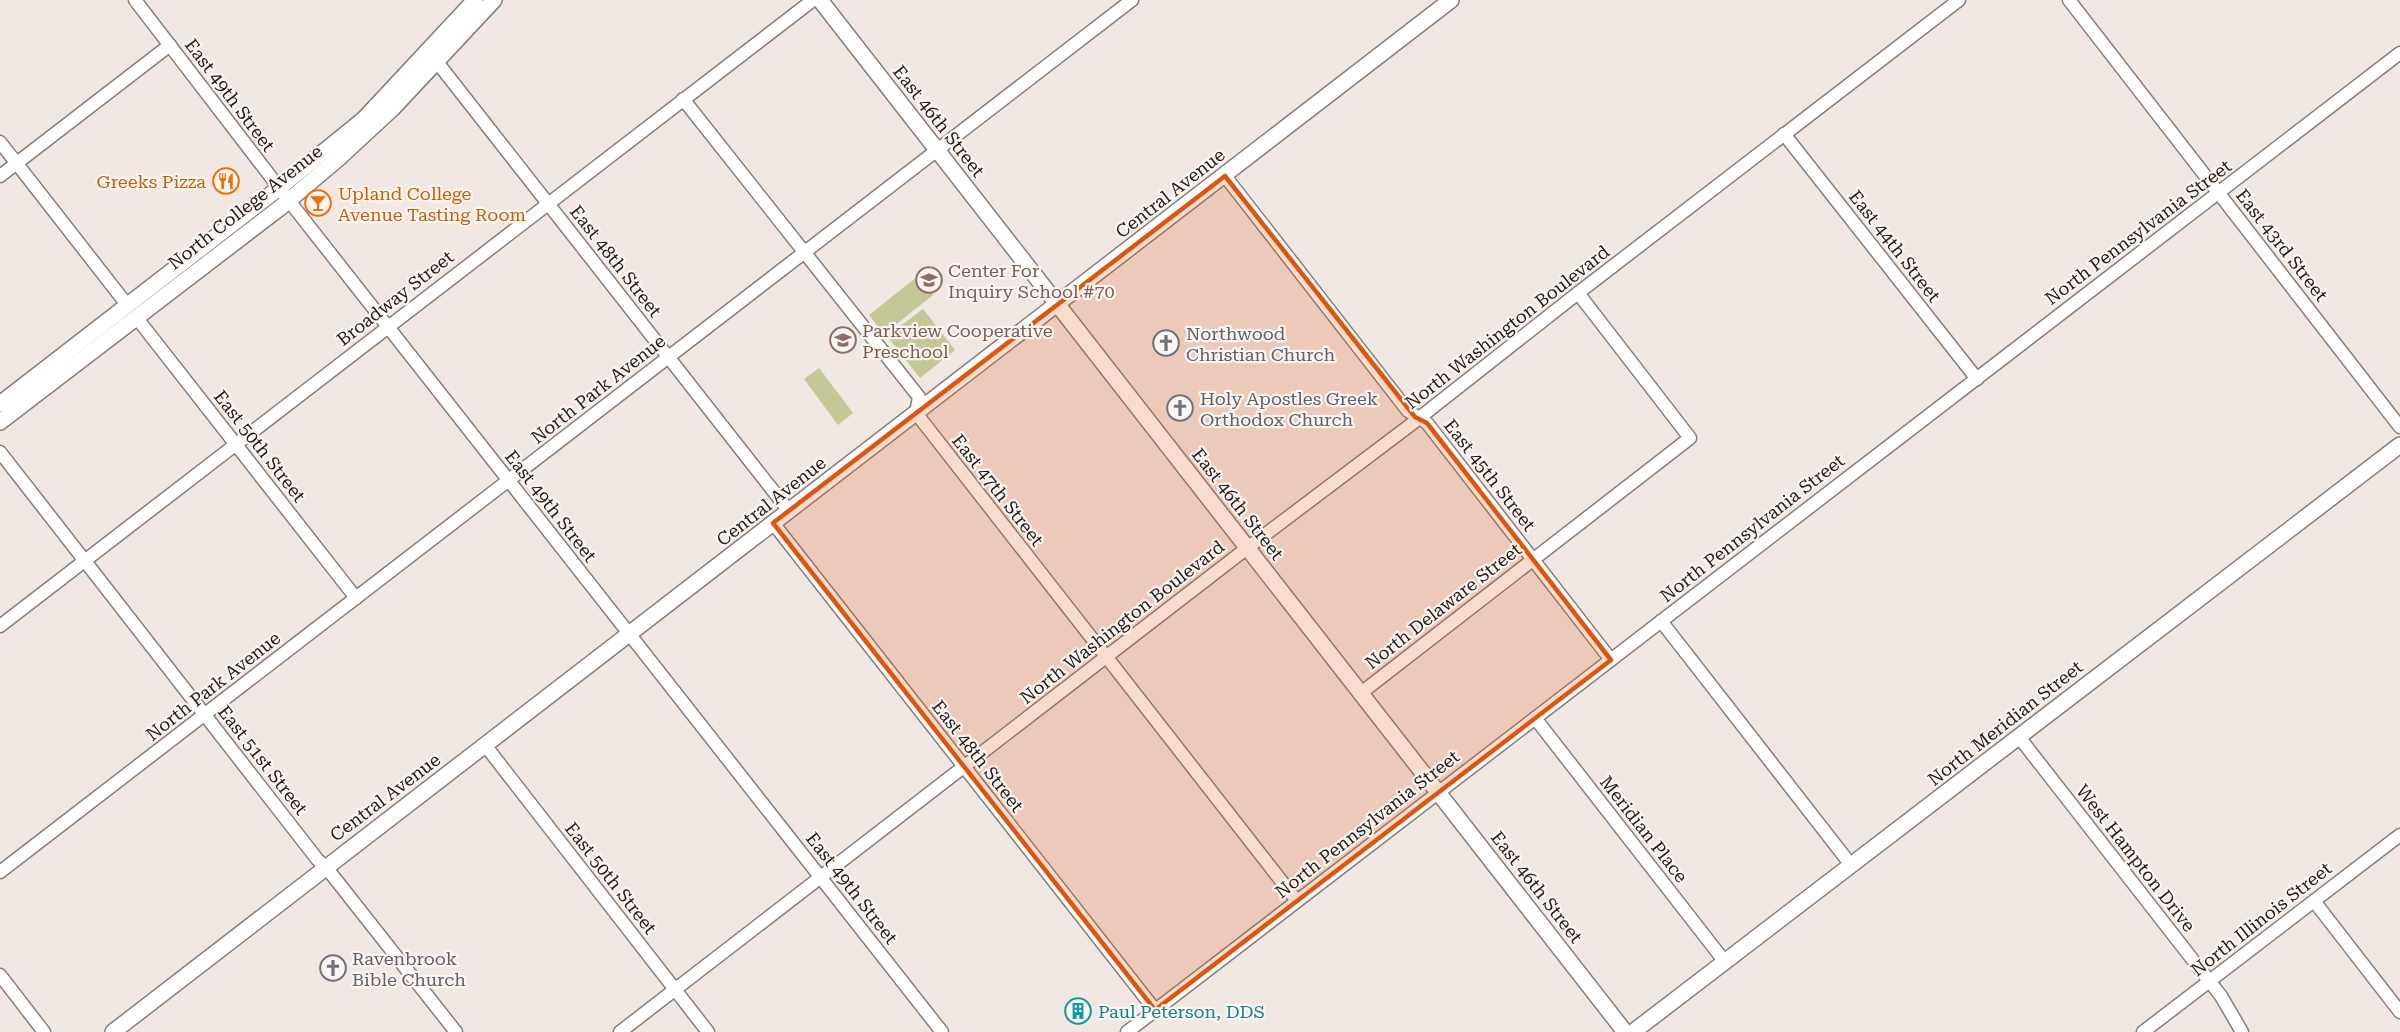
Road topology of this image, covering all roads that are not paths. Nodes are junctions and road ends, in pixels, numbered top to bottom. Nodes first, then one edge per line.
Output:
1 (135, 0) edge
2 (494, 0) edge
3 (813, 0) edge
4 (820, 0) edge
5 (1132, 0) edge
6 (1451, 0) edge
7 (1959, 0) edge
8 (2069, 0) edge
9 (474, 1) edge
10 (170, 45) junction
11 (2400, 53) edge
12 (437, 62) junction
13 (683, 99) junction
14 (1784, 134) junction
15 (0, 142) edge
16 (937, 150) junction
17 (17, 163) junction
18 (0, 176) edge
19 (1225, 176) junction
20 (2219, 193) junction
21 (284, 194) junction
22 (548, 203) junction
23 (804, 253) junction
24 (1578, 293) junction
25 (1058, 304) junction
26 (132, 311) junction
27 (387, 326) junction
28 (669, 357) junction
29 (1977, 379) junction
30 (0, 404) edge
31 (916, 413) junction
32 (1419, 418) junction
33 (0, 422) edge
34 (2400, 427) edge
35 (235, 443) junction
36 (2400, 445) edge
37 (0, 452) edge
38 (508, 481) junction
39 (789, 511) junction
40 (773, 524) junction
41 (1248, 548) junction
42 (1533, 559) junction
43 (84, 560) junction
44 (356, 598) junction
45 (1661, 621) junction
46 (0, 626) edge
47 (630, 634) junction
48 (1106, 658) junction
49 (1611, 660) junction
50 (1361, 693) junction
51 (205, 715) junction
52 (1535, 718) junction
53 (2019, 737) junction
54 (485, 746) junction
55 (964, 767) junction
56 (1438, 792) junction
57 (2400, 835) edge
58 (1851, 865) junction
59 (325, 867) junction
60 (0, 872) edge
61 (821, 878) junction
62 (1297, 901) junction
63 (2314, 901) junction
64 (1725, 962) junction
65 (0, 975) edge
66 (2209, 981) junction
67 (675, 990) junction
68 (1155, 1010) junction
69 (2400, 1012) edge
70 (44, 1032) edge
71 (113, 1032) edge
72 (456, 1032) edge
73 (620, 1032) edge
74 (708, 1032) edge
75 (942, 1032) edge
76 (1127, 1032) edge
77 (1625, 1032) edge
78 (1633, 1032) edge
79 (2143, 1032) edge
80 (2242, 1032) edge

1 - 10 street, East 49th Street
2 - 12 main road, North College Avenue
3 - 13 street, Broadway Street
4 - 16 main road, East 46th Street
5 - 16 street, North Park Avenue
6 - 19 main road, Central Avenue
7 - 14 street, North Washington Boulevard
8 - 20 street, East 43rd Street
9 - 21 main road, North College Avenue
10 - 17 street
10 - 21 street, East 49th Street
11 - 20 street, North Pennsylvania Street
12 - 21 main road, North College Avenue
12 - 22 street, East 48th Street
13 - 22 street, Broadway Street
13 - 23 street, East 47th Street
14 - 24 street, North Washington Boulevard
14 - 29 street, East 44th Street
15 - 17 street, East 50th Street
16 - 23 street, North Park Avenue
16 - 25 main road, East 46th Street
17 - 18 street
17 - 26 street, East 50th Street
19 - 25 main road, Central Avenue
19 - 32 street, East 45th Street
20 - 29 street, North Pennsylvania Street
20 - 34 street, East 43rd Street
21 - 26 main road, North College Avenue
21 - 27 street, East 49th Street
22 - 27 street, Broadway Street
22 - 28 street, East 48th Street
23 - 28 street, North Park Avenue
23 - 31 street, East 47th Street
24 - 32 street, North Washington Boulevard
24 - 42 street, North Delaware Street
25 - 31 main road, Central Avenue
25 - 41 main road, East 46th Street
26 - 30 main road, North College Avenue
26 - 33 main road, North College Avenue
26 - 35 street, East 50th Street
27 - 35 street, Broadway Street
27 - 38 street, East 49th Street
28 - 38 street, North Park Avenue
28 - 39 street, East 48th Street
29 - 45 street, North Pennsylvania Street
31 - 39 main road, Central Avenue
31 - 48 street, East 47th Street
32 - 41 street, North Washington Boulevard
32 - 42 street, East 45th Street
35 - 43 street, Broadway Street
35 - 44 street, East 50th Street
36 - 53 main road, North Meridian Street
37 - 43 street, East 51st Street
38 - 44 street, North Park Avenue
38 - 47 street, East 49th Street
39 - 40 main road, Central Avenue
40 - 47 main road, Central Avenue
40 - 55 street, East 48th Street
41 - 48 street, North Washington Boulevard
41 - 50 main road, East 46th Street
42 - 49 street, East 45th Street
42 - 50 street, North Delaware Street
43 - 46 street, Broadway Street
43 - 51 street, East 51st Street
44 - 51 street, North Park Avenue
45 - 49 street, North Pennsylvania Street
45 - 58 street
47 - 54 main road, Central Avenue
47 - 61 street, East 49th Street
48 - 55 street, North Washington Boulevard
48 - 62 street, East 47th Street
49 - 52 street, North Pennsylvania Street
50 - 56 main road, East 46th Street
51 - 59 street, East 51st Street
51 - 60 street, North Park Avenue
52 - 56 street, North Pennsylvania Street
52 - 64 street, Meridian Place
53 - 58 main road, North Meridian Street
53 - 66 street, West Hampton Drive
54 - 59 main road, Central Avenue
54 - 67 street, East 50th Street
55 - 61 street, North Washington Boulevard
55 - 68 street, East 48th Street
56 - 62 street, North Pennsylvania Street
56 - 77 main road, East 46th Street
57 - 63 street, North Illinois Street
58 - 64 main road, North Meridian Street
59 - 71 main road, Central Avenue
59 - 72 street, East 51st Street
61 - 67 street, North Washington Boulevard
61 - 75 street, East 49th Street
62 - 68 street, North Pennsylvania Street
63 - 66 street, North Illinois Street
63 - 69 street
64 - 78 main road, North Meridian Street
65 - 70 street
66 - 79 street, North Illinois Street
66 - 80 street, West Hampton Drive
67 - 73 street, North Washington Boulevard
67 - 74 street, East 50th Street
68 - 76 street, North Pennsylvania Street

